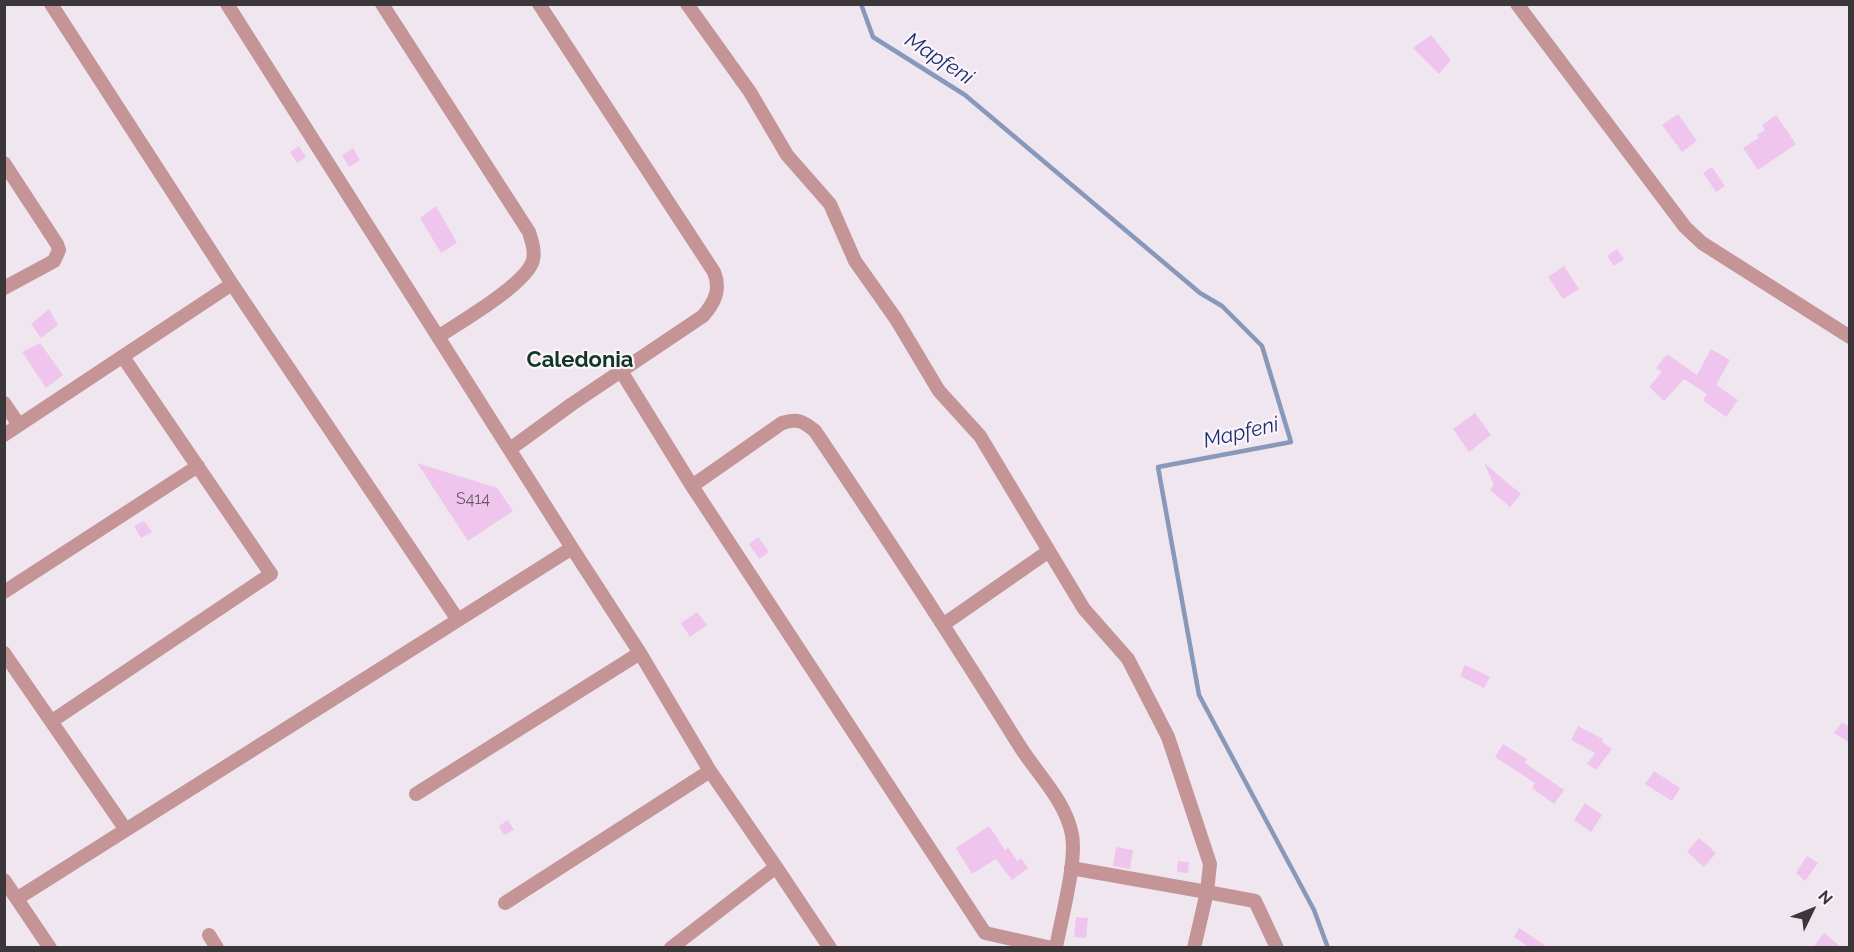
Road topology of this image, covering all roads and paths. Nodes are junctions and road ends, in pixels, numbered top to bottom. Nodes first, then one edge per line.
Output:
1 (51, 4) edge
2 (227, 4) edge
3 (382, 4) edge
4 (539, 4) edge
5 (687, 4) edge
6 (1517, 4) edge
7 (4, 163) edge
8 (232, 284) junction
9 (4, 288) edge
10 (438, 337) junction
11 (1850, 337) edge
12 (123, 357) junction
13 (621, 370) junction
14 (4, 404) edge
15 (19, 425) junction
16 (4, 435) edge
17 (510, 449) junction
18 (198, 466) junction
19 (692, 486) junction
20 (572, 548) junction
21 (1049, 551) junction
22 (4, 592) edge
23 (458, 620) junction
24 (944, 624) junction
25 (4, 653) edge
26 (640, 653) junction
27 (52, 721) junction
28 (710, 771) junction
29 (416, 794) dead end
30 (126, 830) junction
31 (776, 867) junction
32 (1071, 868) junction
33 (4, 880) edge
34 (1207, 892) junction
35 (18, 898) junction
36 (505, 903) dead end
37 (673, 947) edge
38 (50, 948) edge
39 (830, 948) edge
40 (1054, 948) edge
41 (1194, 948) edge
42 (1277, 948) edge

1 - 8 street
2 - 10 street
3 - 10 street
4 - 13 street
5 - 21 street
6 - 11 street
7 - 9 street
8 - 12 street
8 - 23 street
10 - 17 street
12 - 15 street
12 - 18 street
13 - 17 street
13 - 19 street
14 - 15 street
15 - 16 street
17 - 20 street
18 - 22 street
18 - 27 street
19 - 24 street
19 - 40 street
20 - 23 street
20 - 26 street
21 - 24 street
21 - 34 street
23 - 30 street
24 - 32 street
25 - 27 street
26 - 28 street
26 - 29 street
27 - 30 street
28 - 31 street
28 - 36 street
30 - 35 street
31 - 37 street
31 - 39 street
32 - 34 street
32 - 40 street
33 - 35 street
34 - 41 street
34 - 42 street
35 - 38 street

